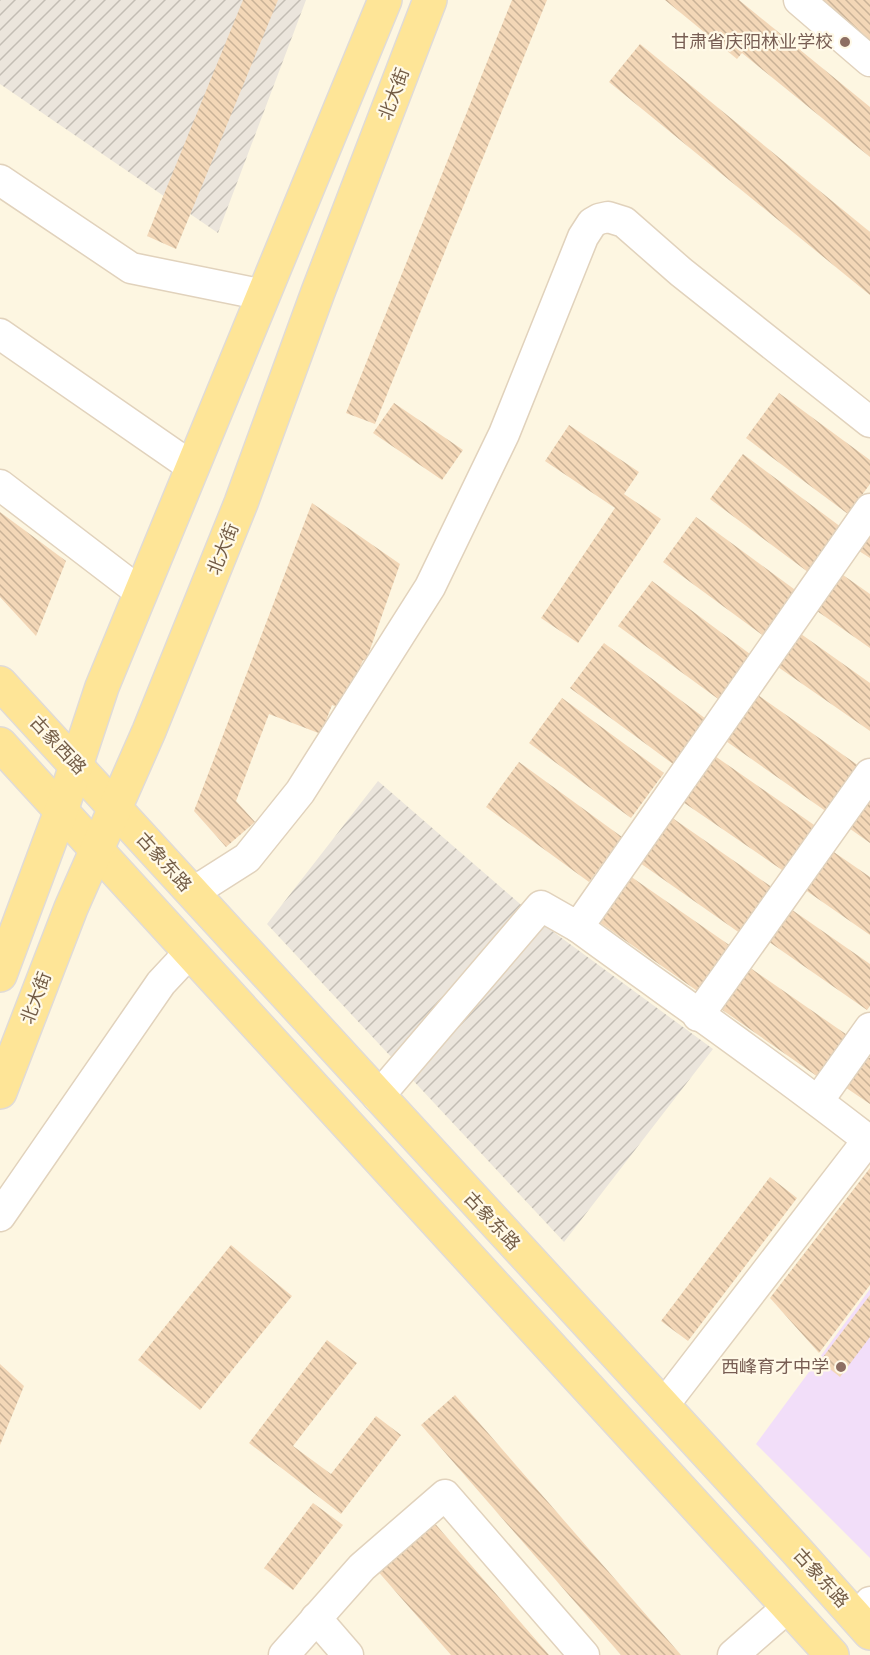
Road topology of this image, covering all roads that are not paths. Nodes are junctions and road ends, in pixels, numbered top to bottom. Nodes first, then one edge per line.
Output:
1 (384, 0) edge
2 (430, 0) edge
3 (799, 0) edge
4 (870, 61) edge
5 (0, 180) edge
6 (264, 295) junction
7 (0, 334) edge
8 (870, 422) edge
9 (192, 467) junction
10 (0, 485) edge
11 (870, 509) edge
12 (141, 593) junction
13 (0, 683) edge
14 (0, 744) edge
15 (76, 766) junction
16 (870, 774) edge
17 (115, 807) junction
18 (61, 811) junction
19 (96, 850) junction
20 (192, 893) junction
21 (578, 927) junction
22 (189, 953) junction
23 (0, 975) edge
24 (699, 1016) junction
25 (870, 1028) edge
26 (0, 1092) edge
27 (378, 1097) junction
28 (818, 1101) junction
29 (0, 1216) edge
30 (663, 1406) junction
31 (788, 1607) junction
32 (316, 1618) junction
33 (866, 1618) edge
34 (284, 1655) edge
35 (348, 1655) edge
36 (584, 1655) edge
37 (733, 1655) edge
38 (832, 1655) edge

1 - 6 main road
2 - 17 main road, 北大街
3 - 4 street
5 - 6 street
6 - 9 main road
7 - 9 street
8 - 20 street
9 - 12 main road
10 - 12 street
11 - 21 street
12 - 15 main road
13 - 15 main road, 古象西路
14 - 18 main road
15 - 17 main road, 古象西路
15 - 18 main road
16 - 24 street
17 - 19 main road, 北大街
17 - 20 main road, 古象东路
18 - 19 main road
18 - 23 main road
19 - 22 main road
19 - 26 main road, 北大街
20 - 27 main road, 古象东路
21 - 24 street
21 - 27 street
22 - 29 street
22 - 31 main road
24 - 28 street
25 - 28 street
27 - 30 main road, 古象东路
28 - 30 street
30 - 33 main road, 古象东路
31 - 37 street
31 - 38 main road
32 - 34 street
32 - 35 street
32 - 36 street

